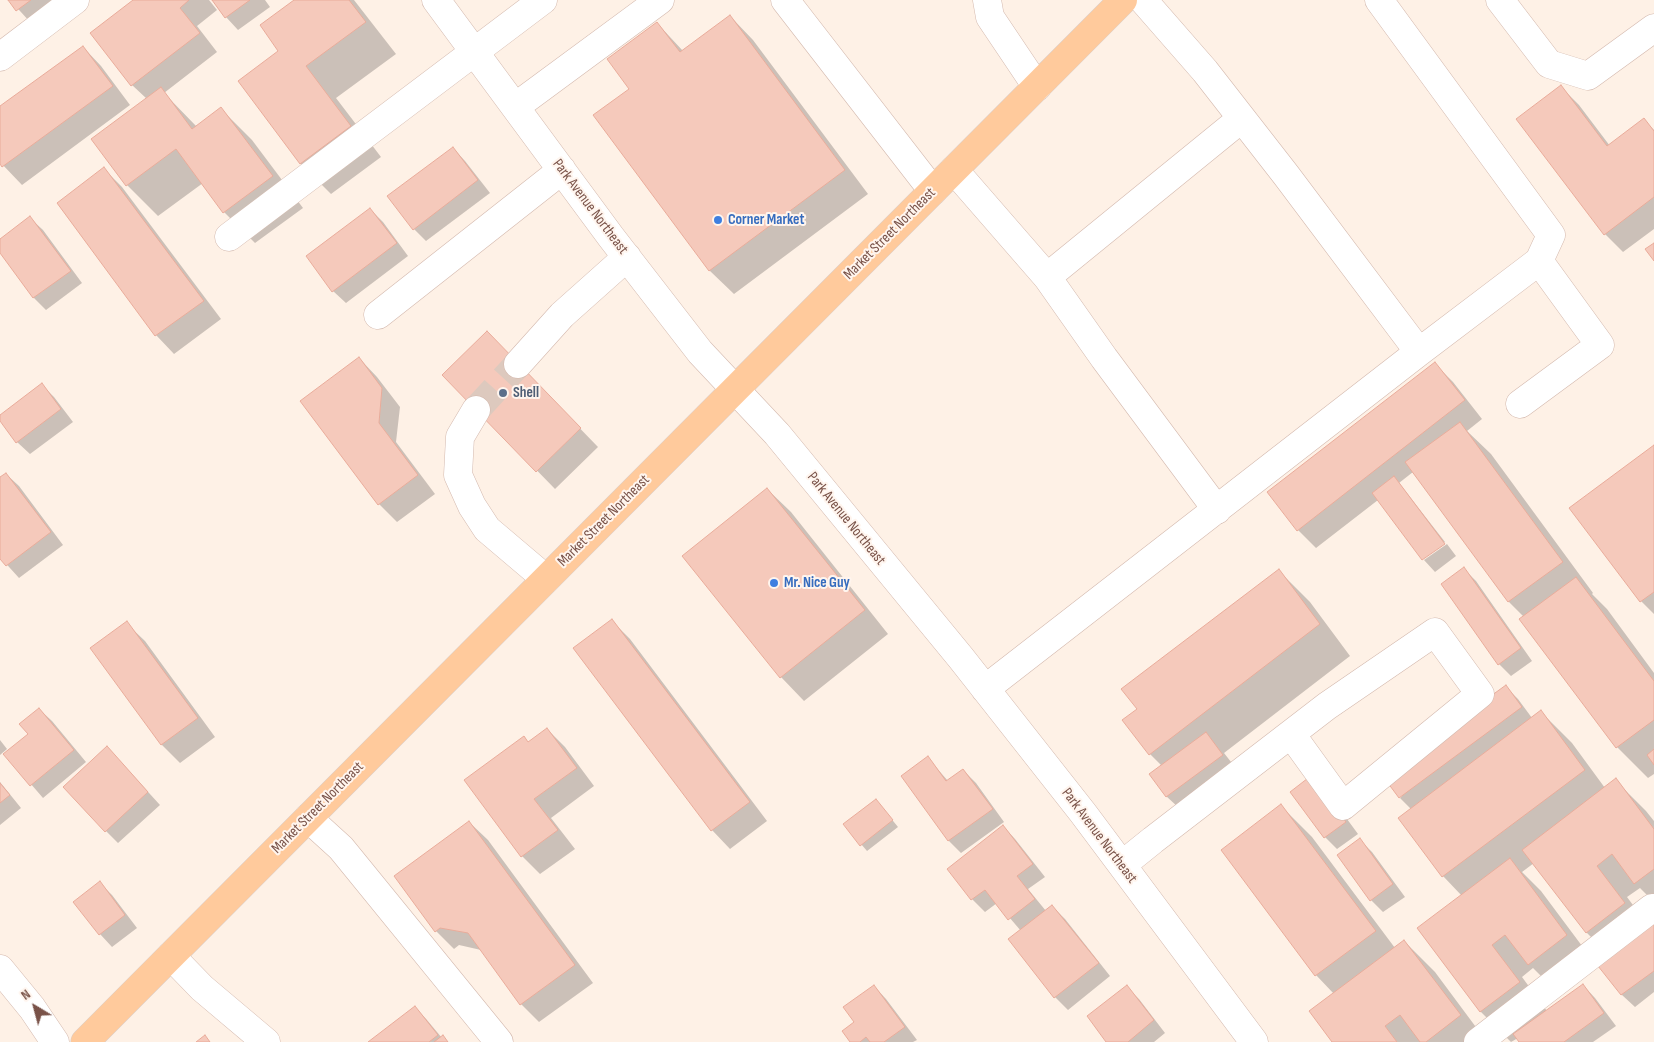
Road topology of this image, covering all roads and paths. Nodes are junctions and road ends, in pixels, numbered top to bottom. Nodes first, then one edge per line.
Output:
1 (75, 0) edge
2 (436, 0) edge
3 (544, 0) edge
4 (660, 0) edge
5 (786, 0) edge
6 (987, 0) edge
7 (1123, 0) edge
8 (1143, 0) edge
9 (1379, 0) edge
10 (1500, 0) edge
11 (1654, 28) edge
12 (474, 51) junction
13 (0, 57) edge
14 (1037, 86) junction
15 (515, 107) junction
16 (1241, 119) junction
17 (562, 170) junction
18 (954, 170) junction
19 (933, 191) junction
20 (229, 237) dead end
21 (627, 257) junction
22 (1540, 261) junction
23 (1047, 277) junction
24 (378, 315) dead end
25 (1419, 352) junction
26 (518, 364) tunnel mouth
27 (735, 390) junction
28 (1520, 404) dead end
29 (476, 410) tunnel mouth
30 (1216, 510) junction
31 (546, 579) junction
32 (985, 689) junction
33 (1291, 734) junction
34 (308, 818) junction
35 (1122, 866) junction
36 (1652, 908) dead end
37 (171, 956) junction
38 (0, 969) edge
39 (55, 1042) edge
40 (85, 1042) edge
41 (266, 1042) edge
42 (499, 1042) edge
43 (1254, 1042) edge
44 (1478, 1042) edge

1 - 13 street
2 - 12 street, Park Avenue Northeast
3 - 12 street
4 - 15 street
5 - 19 street
6 - 14 street
7 - 14 main road, Market Street Northeast
8 - 16 street
9 - 22 street
10 - 11 street
12 - 15 street, Park Avenue Northeast
12 - 20 street
14 - 18 main road, Market Street Northeast
15 - 17 street, Park Avenue Northeast
16 - 23 street
16 - 25 street
17 - 21 street, Park Avenue Northeast
17 - 24 street
18 - 19 main road, Market Street Northeast
18 - 23 street
19 - 27 main road, Market Street Northeast
21 - 26 street
21 - 27 street, Park Avenue Northeast
22 - 25 street
22 - 28 street
23 - 30 street
25 - 30 street
27 - 31 main road, Market Street Northeast
27 - 32 street, Park Avenue Northeast
29 - 31 street
30 - 32 street
31 - 34 main road, Market Street Northeast
32 - 35 street, Park Avenue Northeast
33 - 33 street
33 - 35 street
34 - 37 main road, Market Street Northeast
34 - 42 street
35 - 43 street, Park Avenue Northeast
36 - 44 street
37 - 40 main road, Market Street Northeast
37 - 41 street
38 - 39 street

